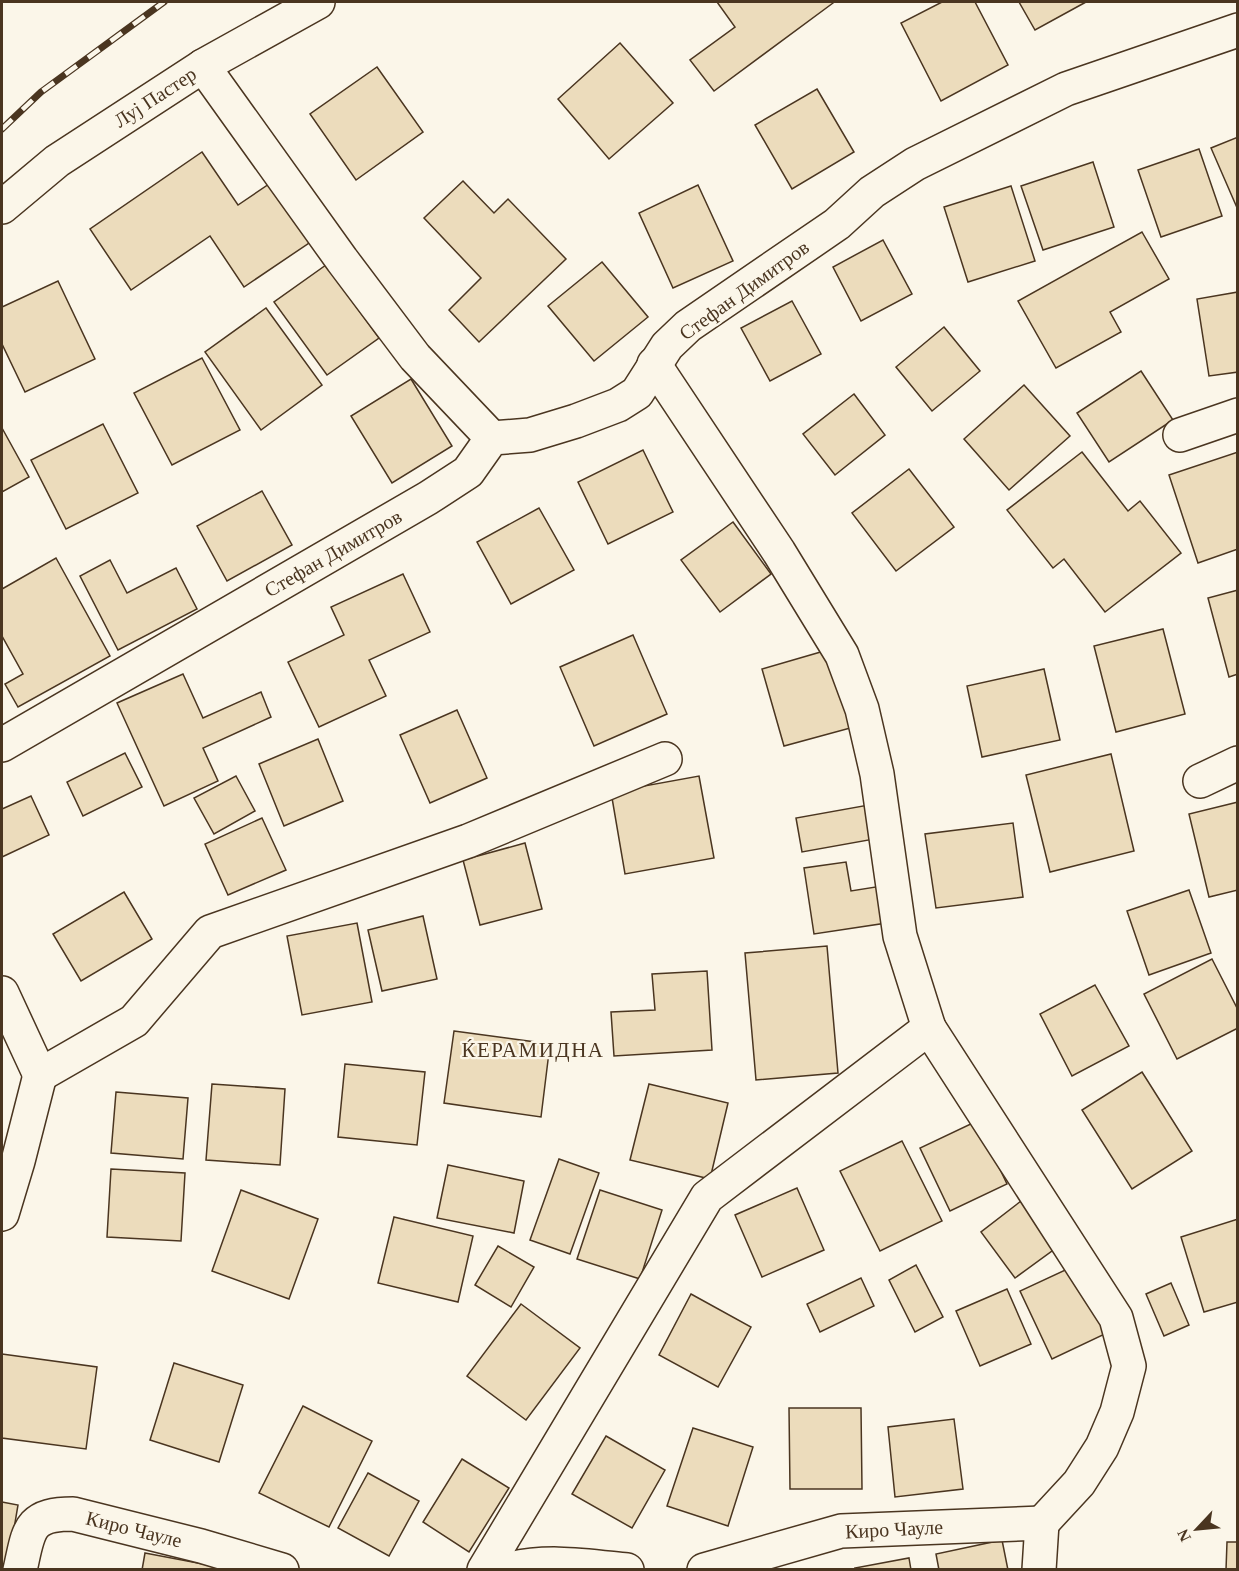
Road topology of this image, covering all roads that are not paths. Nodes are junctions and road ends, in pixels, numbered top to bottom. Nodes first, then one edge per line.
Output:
1 (318, 2) edge
2 (1238, 30) edge
3 (203, 66) junction
4 (2, 207) edge
5 (654, 364) junction
6 (1238, 415) edge
7 (1180, 435) dead end
8 (492, 438) junction
9 (2, 745) edge
10 (665, 759) dead end
11 (1238, 763) edge
12 (1200, 781) dead end
13 (2, 993) edge
14 (929, 1028) junction
15 (40, 1075) junction
16 (2, 1214) edge
17 (1042, 1523) junction
18 (20, 1569) edge
19 (282, 1569) edge
20 (484, 1569) edge
21 (506, 1569) edge
22 (627, 1569) edge
23 (704, 1569) edge
24 (1039, 1569) edge

1 - 3 street, Луј Пастер
2 - 5 street, Стефан Димитров
3 - 4 street, Луј Пастер
3 - 8 street
5 - 8 street, Стефан Димитров
5 - 14 street
6 - 7 street
8 - 9 street, Стефан Димитров
10 - 15 street
11 - 12 street
13 - 15 street
14 - 17 street
14 - 20 street
15 - 16 street
17 - 23 street, Киро Чауле
17 - 24 street
18 - 19 street, Киро Чауле
21 - 22 street

